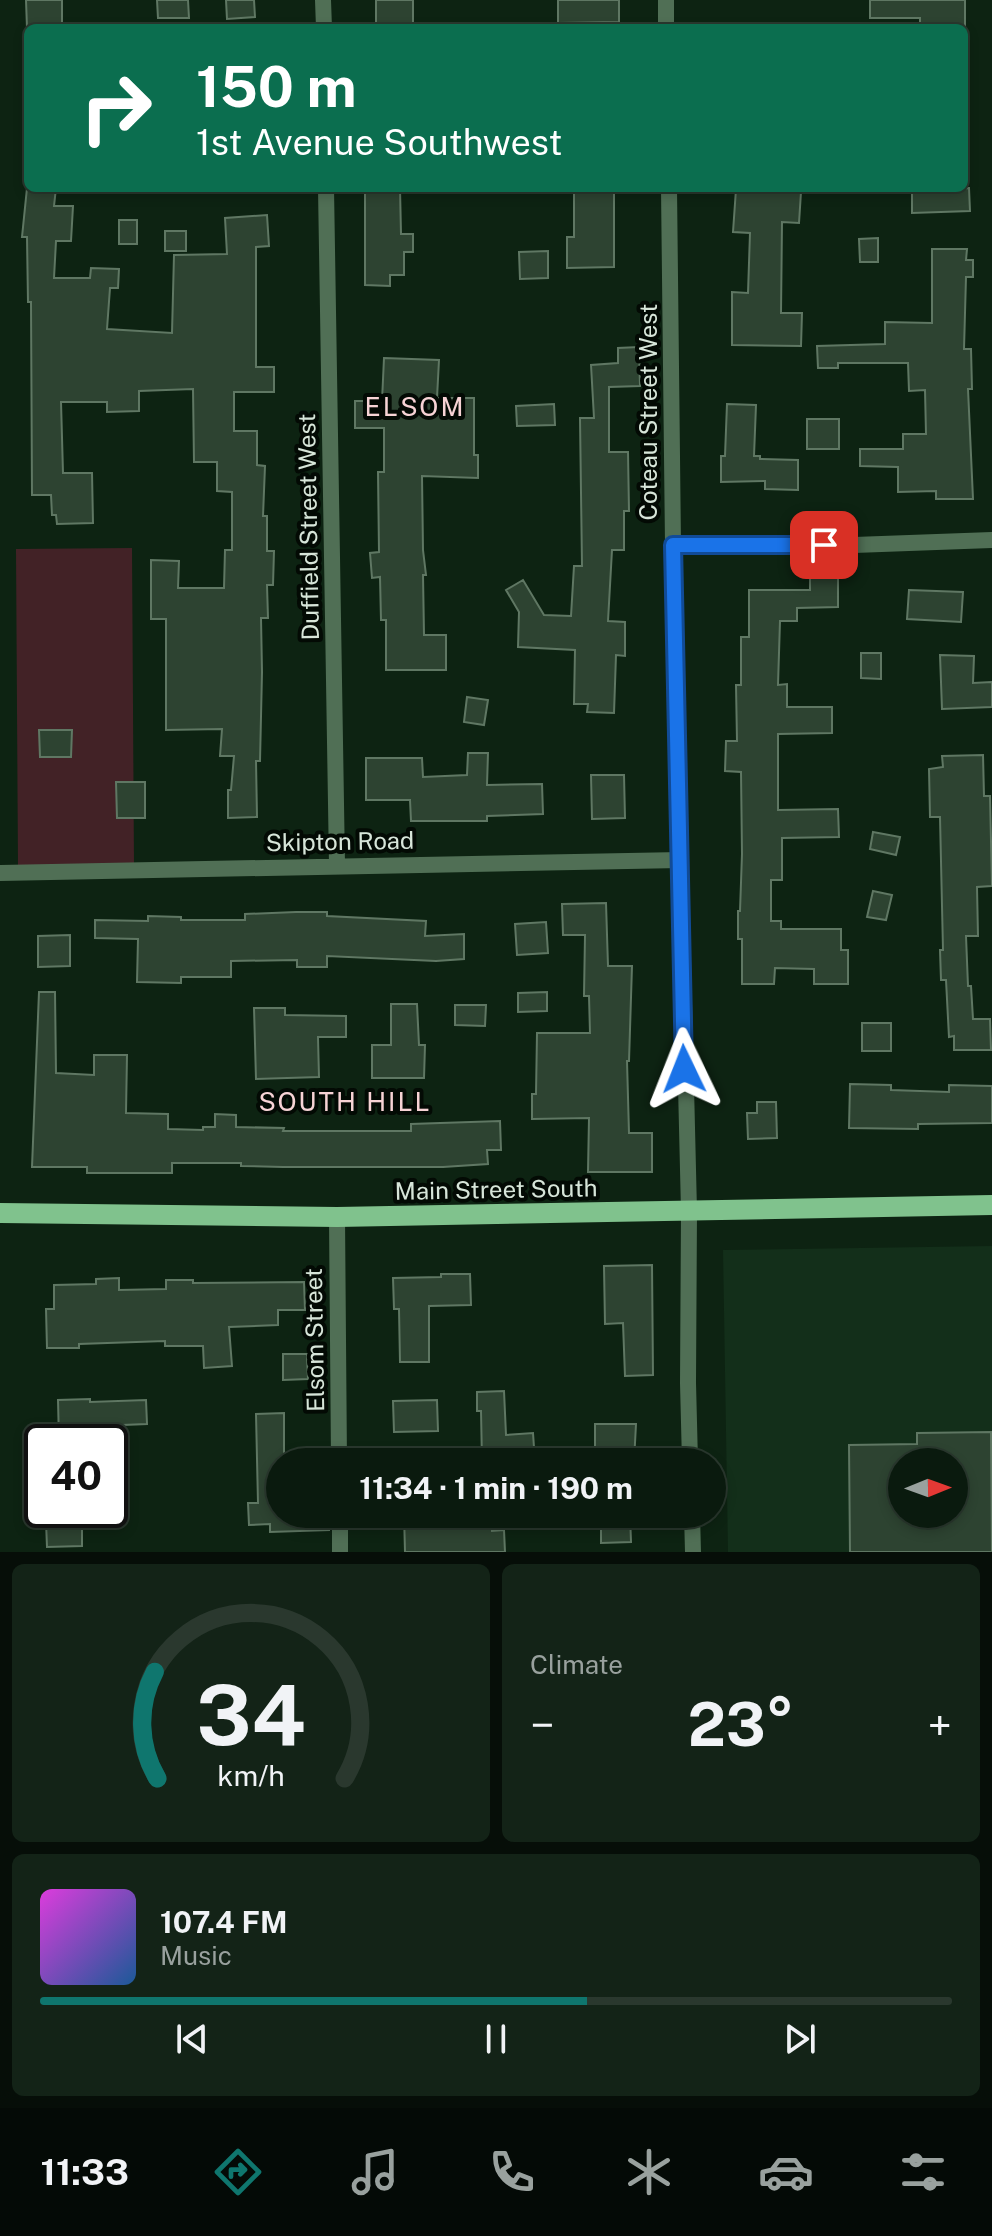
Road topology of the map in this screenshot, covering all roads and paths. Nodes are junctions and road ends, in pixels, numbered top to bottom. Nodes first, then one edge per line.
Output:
1 (323, 0) edge
2 (666, 0) edge
3 (324, 24) edge
4 (666, 24) edge
5 (326, 192) edge
6 (669, 192) edge
7 (992, 540) edge
8 (673, 545) junction
9 (681, 860) junction
10 (337, 865) junction
11 (0, 873) edge
12 (992, 1205) edge
13 (689, 1211) junction
14 (0, 1213) edge
15 (337, 1217) junction
16 (339, 1448) edge
17 (690, 1448) edge
18 (340, 1528) edge
19 (692, 1528) edge
20 (340, 1552) edge
21 (693, 1552) edge

1 - 3 street
2 - 4 street
5 - 10 street, Duffield Street West
6 - 8 street, Coteau Street West
7 - 8 street
8 - 9 street, Coteau Street West
9 - 10 street, Skipton Road
9 - 13 street, Coteau Street West
10 - 11 street, Skipton Road
12 - 13 main road, Main Street South
13 - 15 main road, Main Street South
13 - 17 street, Coteau Street West
14 - 15 main road, Main Street South
15 - 16 street, Elsom Street
18 - 20 street
19 - 21 street

